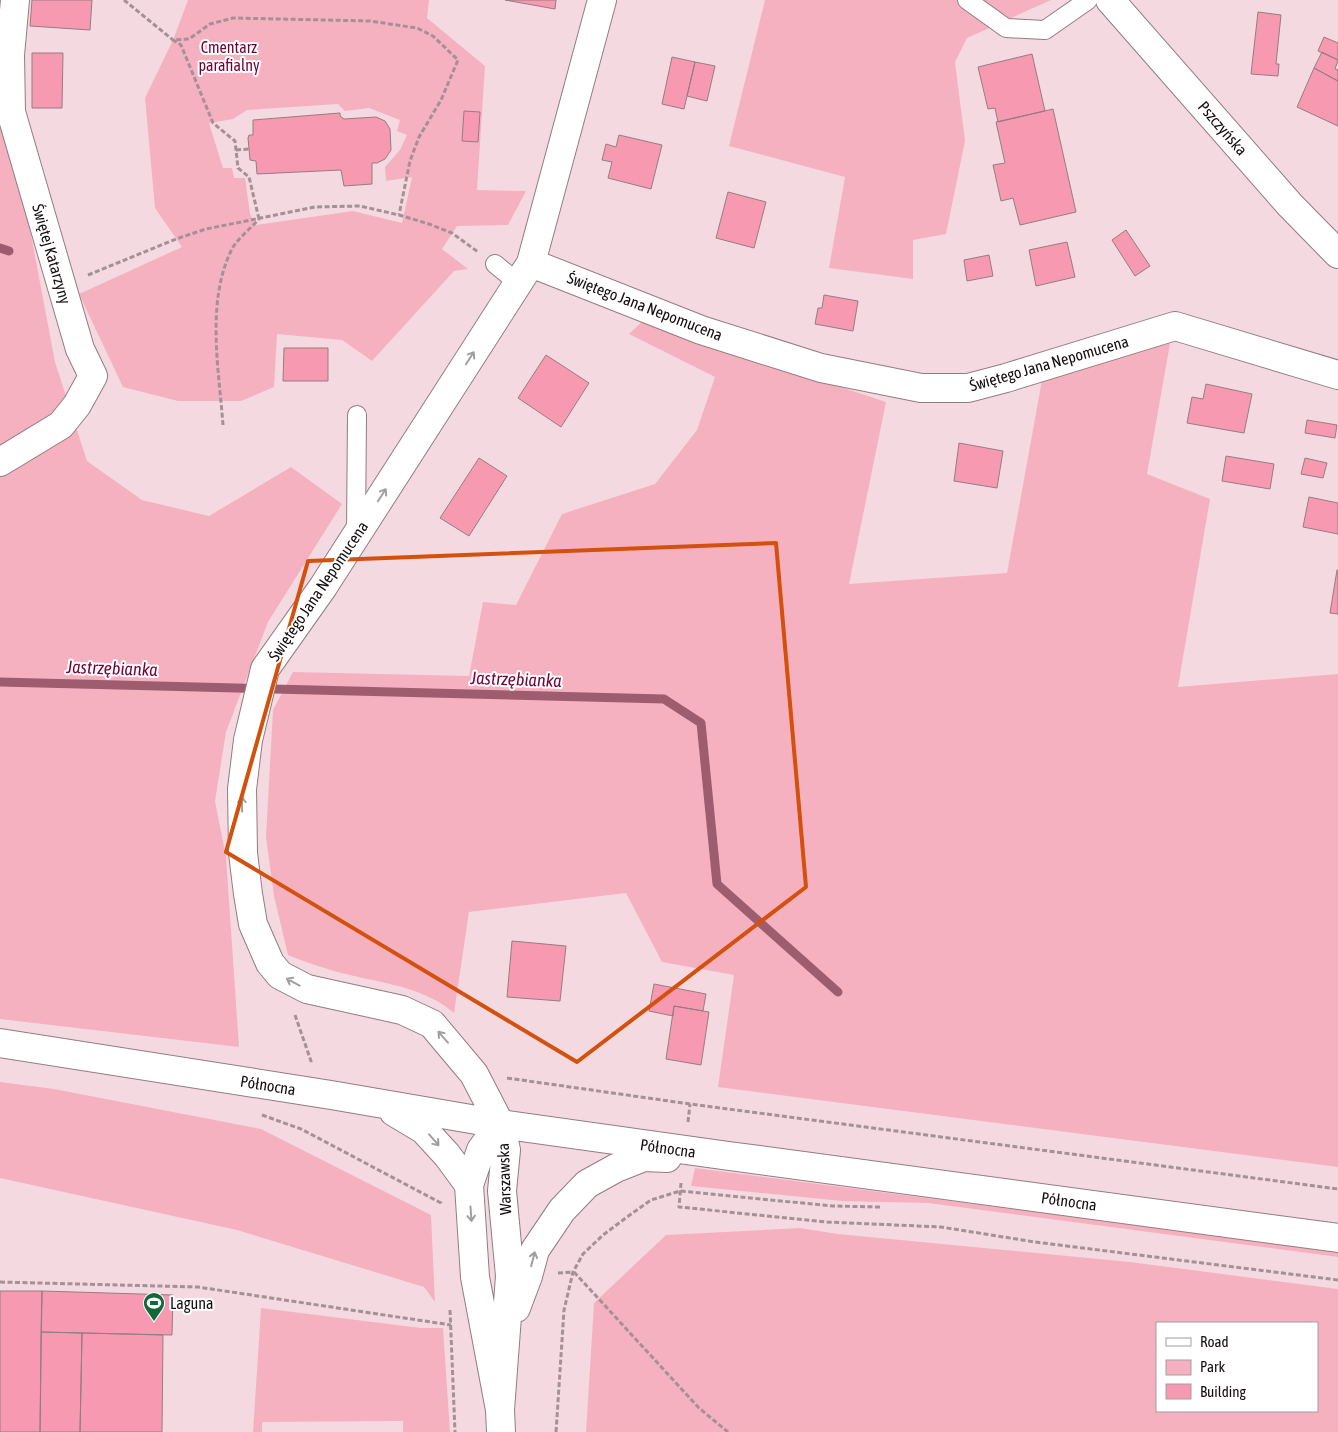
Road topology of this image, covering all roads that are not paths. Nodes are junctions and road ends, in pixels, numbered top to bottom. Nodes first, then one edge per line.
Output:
1 (15, 0) edge
2 (602, 0) edge
3 (968, 0) edge
4 (1088, 0) edge
5 (1110, 0) edge
6 (1338, 254) edge
7 (495, 264) road end
8 (524, 273) junction
9 (1338, 375) edge
10 (358, 415) dead end
11 (0, 462) edge
12 (356, 536) junction
13 (0, 1043) edge
14 (379, 1104) junction
15 (500, 1124) junction
16 (729, 1156) junction
17 (469, 1185) junction
18 (1338, 1238) edge
19 (504, 1337) junction
20 (500, 1421) edge

1 - 11 street, Świętej Katarzyny
2 - 8 street, Świętego Jana Nepomucena
3 - 4 lane
5 - 6 street, Pszczyńska
7 - 8 lane
8 - 9 street, Świętego Jana Nepomucena
12 -> 8 street, Świętego Jana Nepomucena
10 - 12 lane
15 -> 12 street, Świętego Jana Nepomucena
13 - 14 street, Północna
14 - 15 street, Północna
14 -> 17 street
15 - 16 street, Północna
15 - 17 street, Warszawska
15 - 19 street, Warszawska
16 - 18 street, Północna
19 -> 16 street
17 -> 20 street, Warszawska
19 - 20 street, Warszawska

